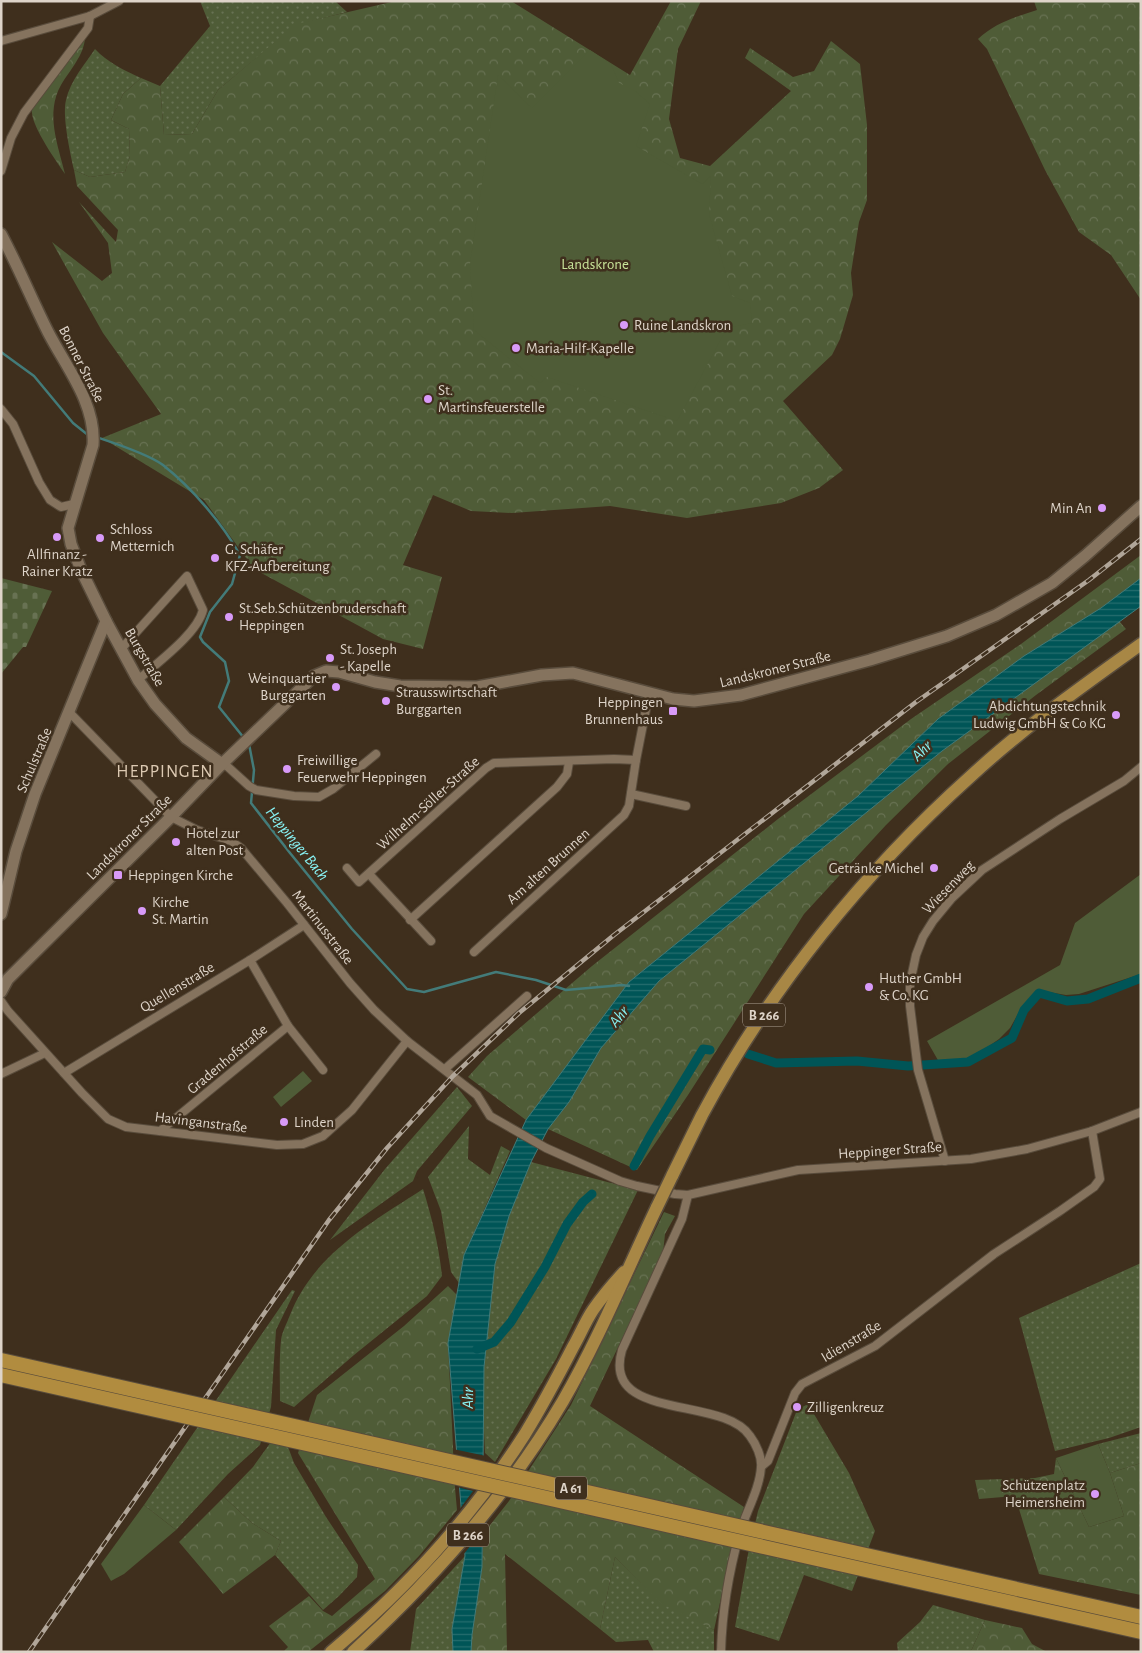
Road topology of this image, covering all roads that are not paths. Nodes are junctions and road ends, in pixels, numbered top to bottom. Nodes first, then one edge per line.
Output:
1 (119, 1) edge
2 (90, 16) junction
3 (1, 41) edge
4 (1, 171) edge
5 (1, 234) edge
6 (1, 409) edge
7 (74, 504) junction
8 (1141, 506) edge
9 (71, 544) joint
10 (106, 621) junction
11 (1141, 644) edge
12 (122, 648) junction
13 (138, 680) junction
14 (649, 694) junction
15 (70, 713) junction
16 (376, 754) dead end
17 (636, 760) junction
18 (569, 762) junction
19 (222, 764) junction
20 (1141, 767) edge
21 (631, 794) junction
22 (686, 806) dead end
23 (171, 817) junction
24 (347, 868) dead end
25 (369, 874) junction
26 (1, 914) edge
27 (410, 920) junction
28 (304, 925) junction
29 (431, 942) dead end
30 (474, 952) dead end
31 (250, 960) junction
32 (1, 992) edge
33 (527, 996) dead end
34 (1, 1001) edge
35 (288, 1026) junction
36 (407, 1041) junction
37 (45, 1053) junction
38 (445, 1069) junction
39 (323, 1070) dead end
40 (64, 1073) junction
41 (1, 1074) edge
42 (1141, 1112) edge
43 (1092, 1131) junction
44 (160, 1132) junction
45 (945, 1161) junction
46 (637, 1186) joint
47 (688, 1195) junction
48 (628, 1266) junction
49 (1, 1360) edge
50 (1, 1375) edge
51 (762, 1466) junction
52 (1141, 1617) edge
53 (1141, 1632) edge
54 (330, 1652) edge
55 (353, 1652) edge
56 (721, 1652) edge

1 - 2 street
2 - 3 street
2 - 4 street
5 - 7 main road, Bonner Straße
6 - 7 street
7 - 9 main road, Bonner Straße
8 - 14 main road, Landskroner Straße
9 - 10 main road, Burgstraße
10 - 12 main road, Burgstraße
10 - 15 main road, Schulstraße
11 - 48 highway, B 266, bridge
12 - 13 main road, Burgstraße
12 - 13 street
13 - 19 main road, Burgstraße
14 - 17 street, Am alten Brunnen
14 - 19 main road, Landskroner Straße
15 - 23 street, Martinusstraße
15 - 26 main road, Schulstraße
16 - 19 street
17 - 18 street, Wilhelm-Söller-Straße
17 - 21 street, Am alten Brunnen
18 - 25 street, Wilhelm-Söller-Straße
18 - 27 street
19 - 23 main road, Landskroner Straße
20 - 45 street, Wiesenweg
21 - 22 street
21 - 30 street, Am alten Brunnen
23 - 28 street, Martinusstraße
23 - 32 main road, Landskroner Straße
24 - 25 street
25 - 27 street
27 - 29 street
28 - 31 street, Quellenstraße
28 - 36 street, Martinusstraße
31 - 35 street
31 - 40 street, Quellenstraße
33 - 38 street
34 - 37 street, Havinganstraße
35 - 39 street
35 - 44 street, Gradenhofstraße
36 - 38 street, Martinusstraße
36 - 44 street, Havinganstraße
37 - 40 street, Havinganstraße
37 - 41 street
38 - 46 street, Martinusstraße
40 - 44 street, Havinganstraße
42 - 43 street, Heppinger Straße
43 - 45 street, Heppinger Straße
43 - 51 street, Idienstraße
45 - 47 street, Heppinger Straße
46 - 47 street, Heppinger Straße
47 - 51 street
48 - 54 highway, B 266, bridge
48 - 55 highway, B 266, bridge
49 - 52 highway, A 61, bridge
50 - 53 highway, A 61, bridge
51 - 56 street, Idienstraße

